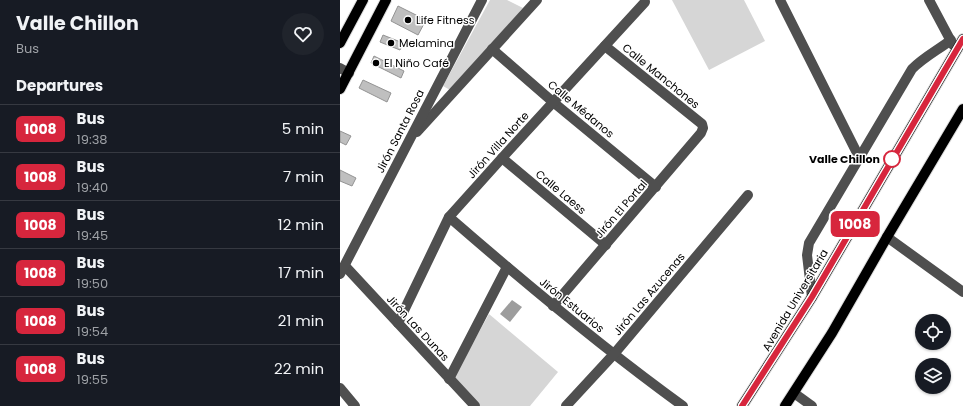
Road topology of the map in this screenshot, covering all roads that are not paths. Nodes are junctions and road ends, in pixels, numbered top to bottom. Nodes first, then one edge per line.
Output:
1 (362, 0) edge
2 (386, 0) edge
3 (482, 0) edge
4 (523, 0) edge
5 (780, 0) edge
6 (929, 0) edge
7 (645, 2) dead end
8 (535, 3) edge
9 (963, 39) edge
10 (951, 40) junction
11 (340, 43) edge
12 (605, 46) junction
13 (492, 49) junction
14 (956, 50) junction
15 (344, 70) edge
16 (340, 89) edge
17 (553, 102) junction
18 (961, 116) edge
19 (702, 124) joint
20 (408, 142) junction
21 (859, 157) junction
22 (502, 158) junction
23 (656, 187) junction
24 (748, 195) dead end
25 (449, 217) junction
26 (887, 237) junction
27 (606, 245) junction
28 (507, 267) junction
29 (342, 270) edge
30 (963, 292) edge
31 (812, 297) junction
32 (553, 306) junction
33 (398, 323) junction
34 (614, 354) junction
35 (449, 379) junction
36 (340, 388) edge
37 (794, 393) junction
38 (355, 406) edge
39 (475, 406) edge
40 (566, 406) edge
41 (683, 406) edge
42 (742, 406) edge
43 (785, 406) edge
44 (812, 406) edge

1 - 11 main road
2 - 15 main road
3 - 20 street, Jirón Santa Rosa
4 - 8 street
5 - 21 street
6 - 10 street
7 - 12 street, Jirón Villa Norte
8 - 13 street
9 - 14 main road, Avenida Universitaria
10 - 14 street
10 - 21 street
12 - 17 street, Jirón Villa Norte
12 - 19 street, Calle Manchones
13 - 17 street, Calle Médanos
13 - 20 street
14 - 31 main road, Avenida Universitaria
15 - 16 main road
17 - 22 street, Jirón Villa Norte
17 - 23 street, Calle Médanos
18 - 26 main road
19 - 23 street, Jirón El Portal
20 - 29 street, Jirón Santa Rosa
21 - 31 street
22 - 25 street, Jirón Villa Norte
22 - 27 street, Calle Laess
23 - 27 street, Jirón El Portal
24 - 34 street, Jirón Las Azucenas
25 - 28 street, Jirón Estuarios
25 - 33 street, Jirón Villa Norte
26 - 30 street
26 - 37 main road
27 - 32 street, Jirón El Portal
28 - 32 street, Jirón Estuarios
28 - 35 street
29 - 33 street, Jirón Las Dunas
31 - 42 main road, Avenida Universitaria
32 - 34 street, Jirón Estuarios
33 - 35 street, Jirón Las Dunas
34 - 40 street, Jirón Las Azucenas
34 - 41 street, Jirón Estuarios
35 - 39 street, Jirón Las Dunas
36 - 38 street
37 - 43 main road
37 - 44 street

